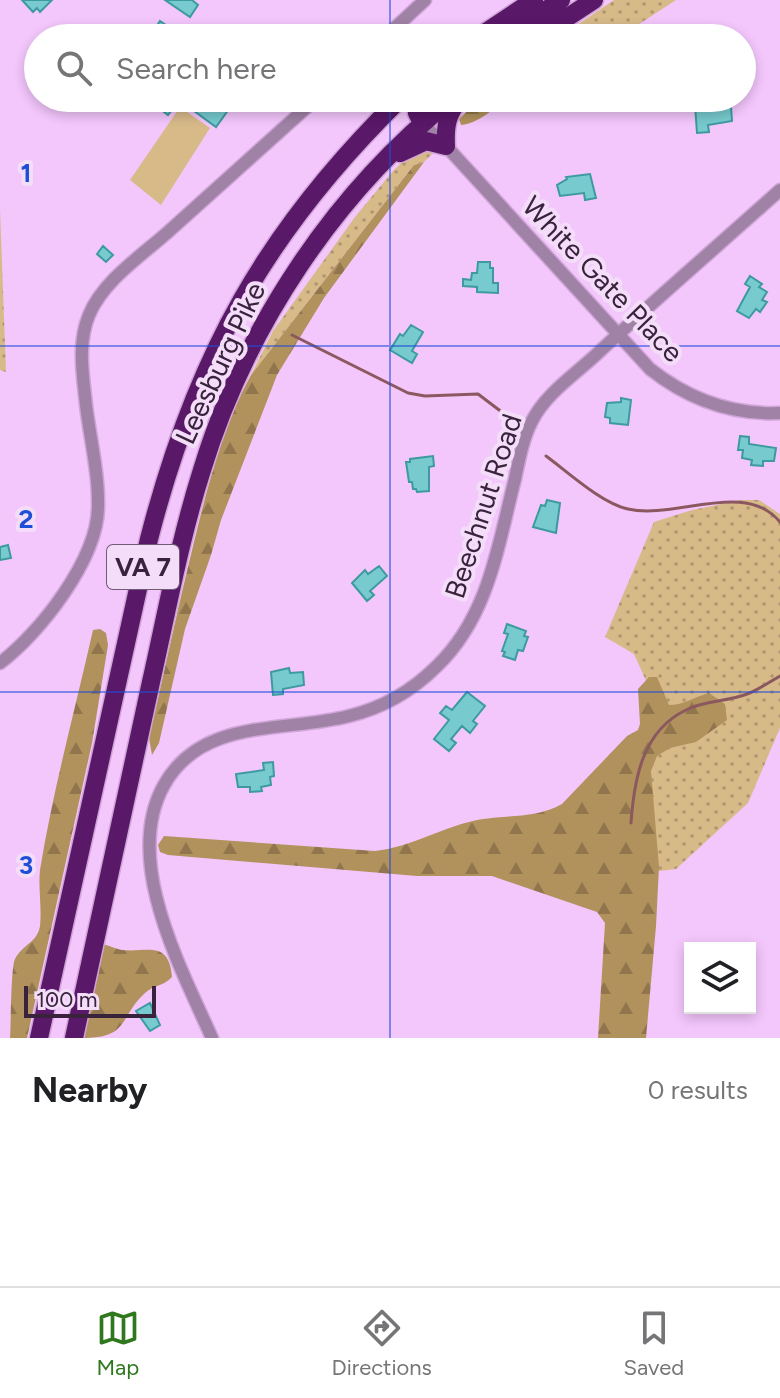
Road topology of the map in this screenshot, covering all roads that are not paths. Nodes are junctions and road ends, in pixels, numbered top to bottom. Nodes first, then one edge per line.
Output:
1 (425, 0) edge
2 (534, 0) edge
3 (561, 0) edge
4 (594, 0) edge
5 (399, 24) edge
6 (498, 24) edge
7 (526, 24) edge
8 (557, 24) edge
9 (301, 112) edge
10 (376, 112) edge
11 (387, 112) edge
12 (418, 112) edge
13 (436, 112) edge
14 (451, 112) edge
15 (422, 123) junction
16 (356, 142) junction
17 (446, 146) junction
18 (380, 164) junction
19 (780, 190) edge
20 (617, 335) junction
21 (780, 413) edge
22 (0, 663) edge
23 (39, 1038) edge
24 (74, 1038) edge
25 (212, 1038) edge

1 - 5 street
2 - 6 highway
3 - 7 highway
4 - 8 highway
9 - 22 street
10 - 16 highway
11 - 16 highway, Leesburg Pike / VA 7
12 - 15 highway
13 - 15 highway, Leesburg Pike / VA 7
14 - 17 highway
15 - 17 street, White Gate Place
15 - 18 highway, Leesburg Pike / VA 7
16 - 23 highway, Leesburg Pike / VA 7
17 - 18 highway
17 - 20 street, White Gate Place
18 - 24 highway, Leesburg Pike / VA 7
19 - 20 street, Beechnut Road
20 - 21 street, White Gate Place
20 - 25 street, Beechnut Road

